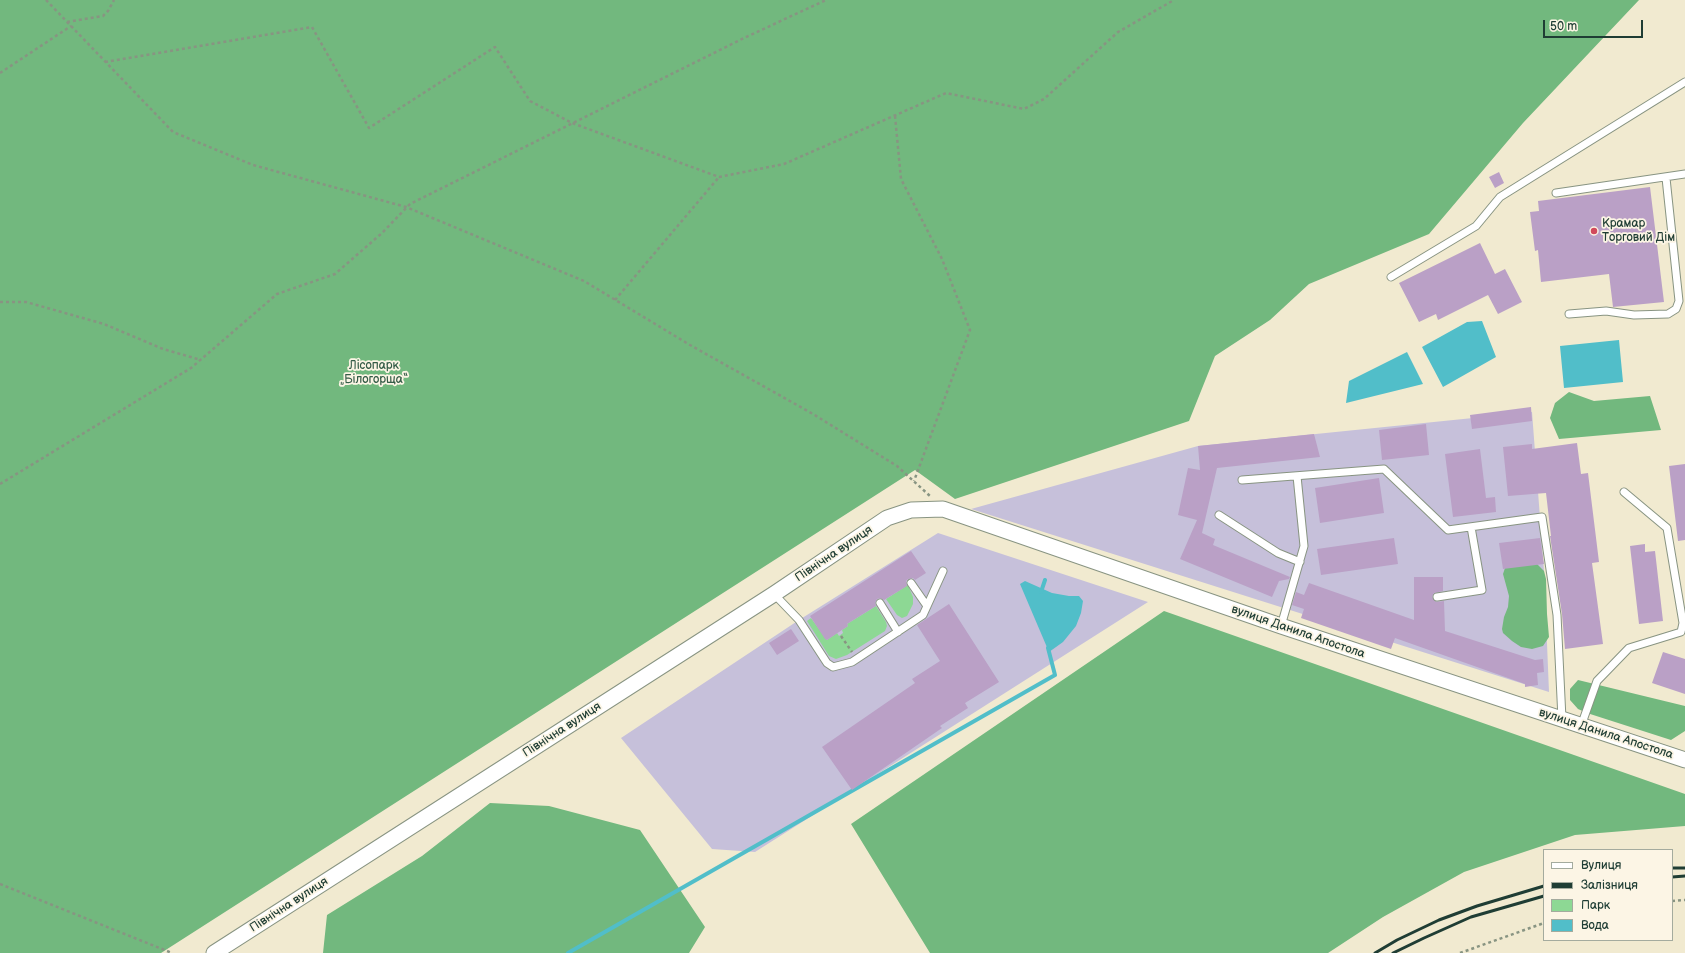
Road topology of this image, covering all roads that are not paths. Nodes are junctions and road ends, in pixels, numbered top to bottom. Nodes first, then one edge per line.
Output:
1 (1685, 82) edge
2 (1685, 174) edge
3 (1666, 178) junction
4 (1556, 193) dead end
5 (1391, 277) dead end
6 (1569, 314) dead end
7 (1297, 476) junction
8 (1242, 480) dead end
9 (1624, 492) dead end
10 (911, 510) joint
11 (1219, 515) dead end
12 (1471, 527) junction
13 (1300, 562) junction
14 (943, 571) dead end
15 (912, 583) dead end
16 (774, 594) junction
17 (1438, 597) dead end
18 (880, 603) dead end
19 (927, 606) junction
20 (1281, 626) junction
21 (898, 632) junction
22 (1562, 719) junction
23 (1580, 726) junction
24 (1685, 760) edge
25 (214, 953) edge

1 - 5 lane
2 - 3 lane
3 - 4 lane
3 - 6 lane
7 - 8 lane
7 - 12 lane
7 - 13 lane
9 - 23 lane
10 - 16 street, Північна вулиця
10 - 20 street, вулиця Данила Апостола
11 - 13 lane
12 - 17 lane
12 - 22 lane
13 - 20 lane
14 - 19 lane
15 - 19 lane
16 - 21 lane
16 - 25 street, Північна вулиця
18 - 21 lane
19 - 21 lane
20 - 22 street, вулиця Данила Апостола
22 - 23 street, вулиця Данила Апостола
23 - 24 street, вулиця Данила Апостола

